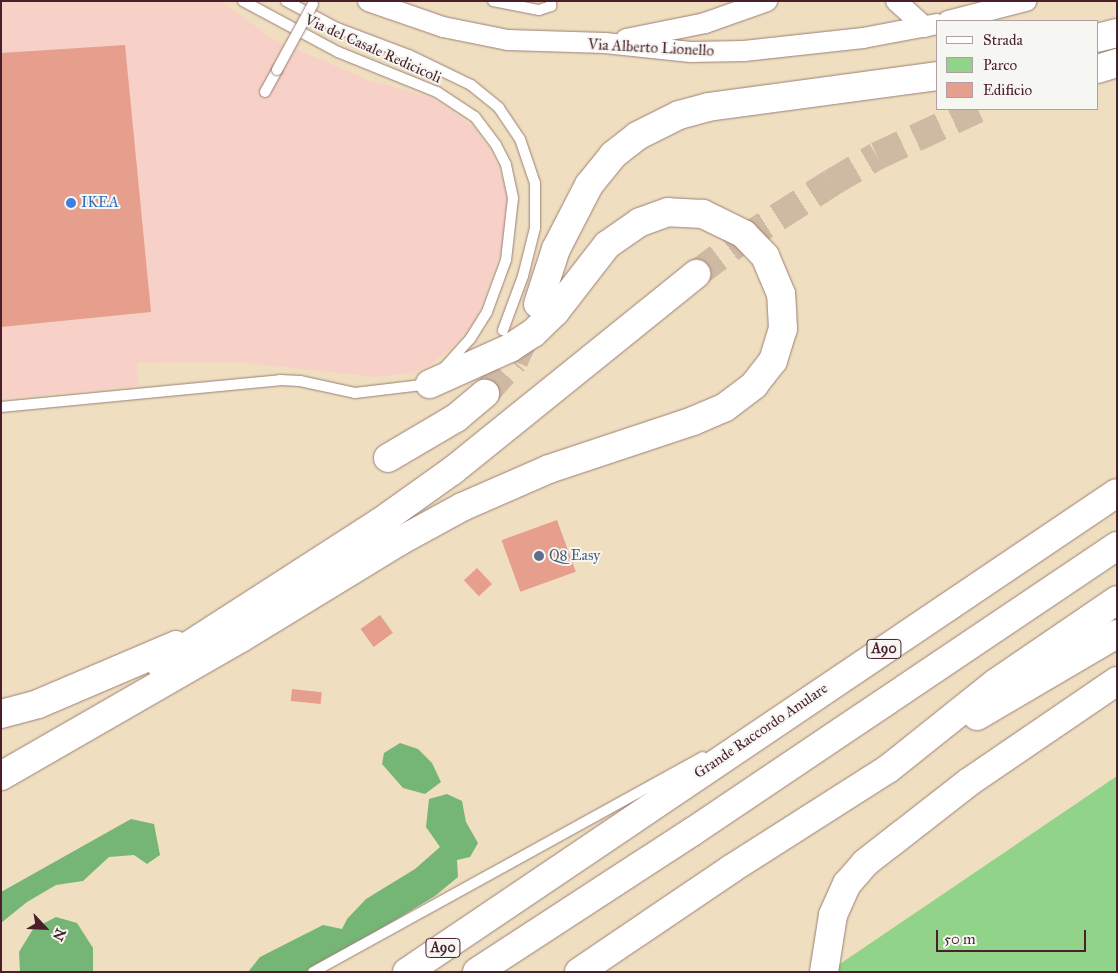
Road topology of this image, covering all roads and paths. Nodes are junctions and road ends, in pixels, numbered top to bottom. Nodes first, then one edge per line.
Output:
1 (243, 1) edge
2 (286, 1) edge
3 (368, 1) edge
4 (493, 1) edge
5 (551, 1) edge
6 (767, 1) edge
7 (896, 1) edge
8 (1026, 1) edge
9 (314, 2) edge
10 (952, 20) edge
11 (931, 25) edge
12 (1117, 33) edge
13 (1098, 38) edge
14 (604, 43) junction
15 (1117, 63) edge
16 (1098, 69) edge
17 (936, 76) edge
18 (265, 92) dead end
19 (696, 274) tunnel mouth
20 (538, 304) tunnel mouth
21 (503, 330) dead end
22 (430, 384) junction
23 (485, 394) tunnel mouth
24 (1, 407) edge
25 (388, 458) dead end
26 (1117, 493) edge
27 (1117, 546) edge
28 (1117, 600) edge
29 (210, 631) junction
30 (1117, 634) edge
31 (843, 677) junction
32 (1117, 681) edge
33 (1, 714) edge
34 (1, 768) edge
35 (888, 769) junction
36 (1, 776) edge
37 (314, 972) edge
38 (407, 972) edge
39 (477, 972) edge
40 (579, 972) edge
41 (824, 972) edge

1 - 22 lane, Via del Casale Redicicoli
2 - 21 lane
3 - 14 street, Via Alberto Lionello
4 - 5 lane
6 - 14 street
7 - 11 street
8 - 10 street
9 - 18 lane, bridge
11 - 14 street, Via Alberto Lionello
12 - 13 highway
15 - 16 highway
17 - 20 highway
19 - 29 highway
22 - 24 lane
22 - 36 highway
23 - 25 highway
26 - 31 highway, Grande Raccordo Anulare / A90
27 - 39 highway, A90
28 - 35 highway
29 - 33 highway
29 - 34 highway
30 - 35 highway
31 - 37 lane
31 - 38 highway, Grande Raccordo Anulare / A90
32 - 41 highway
35 - 40 highway

